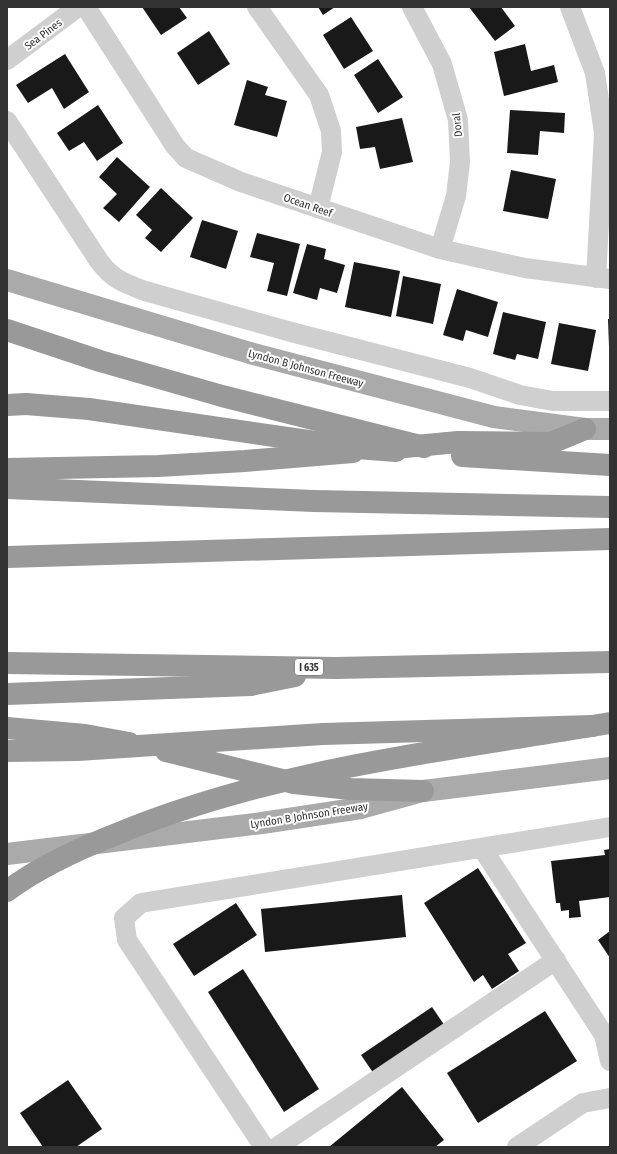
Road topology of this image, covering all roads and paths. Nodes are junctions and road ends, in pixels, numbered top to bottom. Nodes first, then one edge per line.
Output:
1 (78, 7) edge
2 (86, 7) edge
3 (257, 7) edge
4 (412, 7) edge
5 (570, 7) edge
6 (7, 60) edge
7 (7, 121) edge
8 (318, 208) junction
9 (440, 249) junction
10 (603, 278) edge
11 (7, 280) edge
12 (7, 330) edge
13 (610, 401) edge
14 (7, 405) edge
15 (585, 429) junction
16 (610, 429) edge
17 (424, 450) junction
18 (610, 465) edge
19 (7, 469) edge
20 (7, 488) edge
21 (610, 507) edge
22 (610, 539) edge
23 (7, 557) edge
24 (610, 662) edge
25 (7, 663) edge
26 (336, 668) junction
27 (7, 694) edge
28 (601, 725) edge
29 (7, 728) edge
30 (7, 751) edge
31 (610, 768) edge
32 (423, 792) junction
33 (610, 827) edge
34 (482, 848) junction
35 (7, 854) edge
36 (7, 891) edge
37 (556, 960) junction
38 (610, 1061) edge
39 (610, 1098) edge
40 (264, 1147) edge
41 (277, 1147) edge
42 (517, 1147) edge

1 - 6 street, Sea Pines
2 - 8 street, Ocean Reef
3 - 8 street
4 - 9 street, Doral
5 - 10 street
7 - 13 street
8 - 9 street, Ocean Reef
9 - 10 street, Ocean Reef
11 - 15 main road, Lyndon B Johnson Freeway
12 - 17 highway, bridge
14 - 17 highway, bridge
15 - 16 main road, Lyndon B Johnson Freeway
15 - 19 highway
17 - 18 highway
20 - 21 highway
22 - 23 highway
24 - 26 highway, I 635
25 - 26 highway, I 635
26 - 27 highway
28 - 30 highway, bridge
28 - 36 highway, bridge
29 - 32 highway
31 - 32 main road, Lyndon B Johnson Freeway
32 - 35 main road, Lyndon B Johnson Freeway
33 - 34 street
34 - 37 street
34 - 40 street
37 - 38 street
37 - 41 street
39 - 42 street

